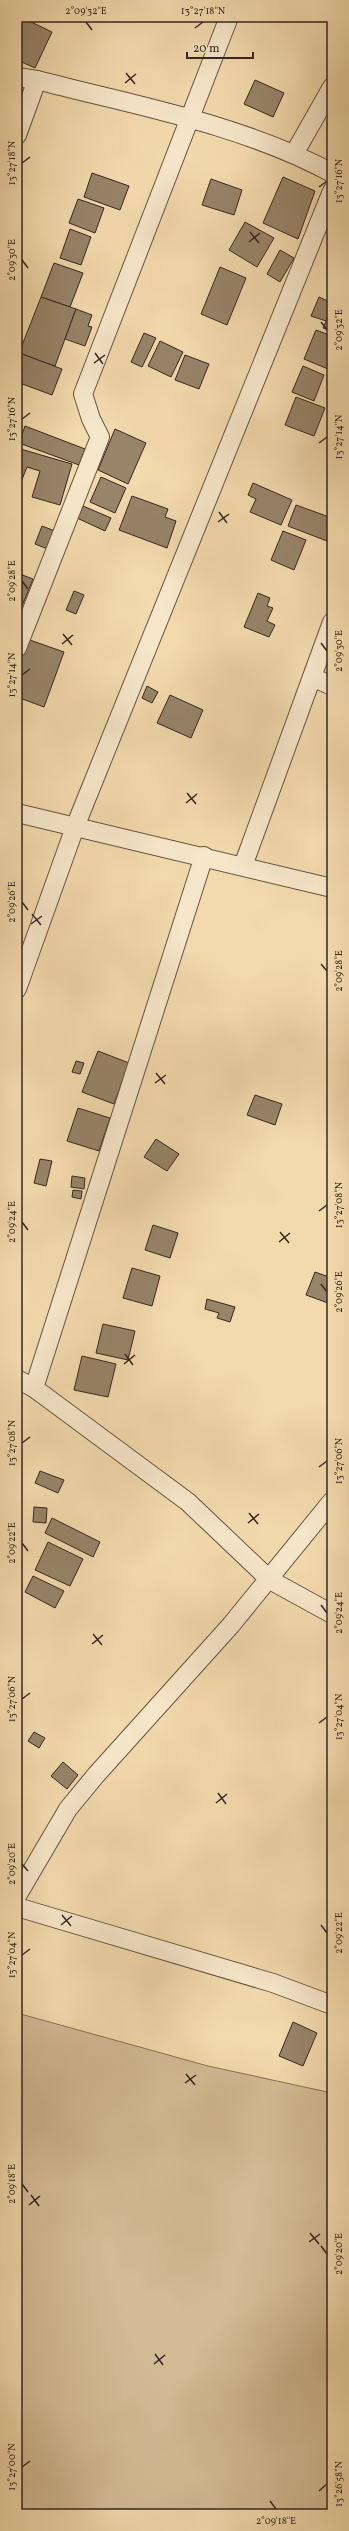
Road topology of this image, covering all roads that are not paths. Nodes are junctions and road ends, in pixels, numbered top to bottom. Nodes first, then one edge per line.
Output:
1 (229, 17) edge
2 (17, 77) edge
3 (37, 80) junction
4 (332, 87) edge
5 (190, 119) junction
6 (17, 135) edge
7 (294, 154) junction
8 (332, 173) edge
9 (332, 191) edge
10 (332, 622) edge
11 (17, 648) edge
12 (312, 677) junction
13 (332, 686) edge
14 (17, 813) edge
15 (75, 827) junction
16 (204, 856) junction
17 (243, 866) junction
18 (332, 888) edge
19 (17, 989) edge
20 (17, 1379) edge
21 (34, 1388) junction
22 (332, 1501) edge
23 (270, 1580) junction
24 (332, 1614) edge
25 (17, 1896) edge
26 (17, 1907) edge
27 (332, 2005) edge

1 - 5 street
2 - 3 street
3 - 5 street
3 - 6 street
4 - 7 street
5 - 7 street
5 - 11 street
7 - 8 street
9 - 15 street
10 - 12 street
12 - 13 street
12 - 17 street
14 - 15 street
15 - 16 street
15 - 19 street
16 - 17 street
16 - 21 street
17 - 18 street
20 - 21 street
21 - 23 street
22 - 23 street
23 - 24 street
23 - 25 street
26 - 27 street

